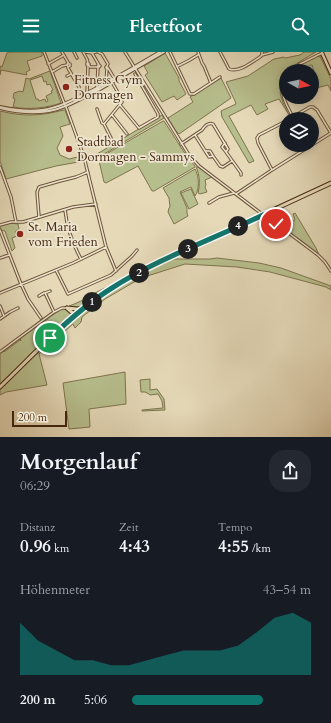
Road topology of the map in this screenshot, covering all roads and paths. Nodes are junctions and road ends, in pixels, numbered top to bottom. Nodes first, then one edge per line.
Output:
1 (44, 52) edge
2 (62, 52) edge
3 (74, 52) edge
4 (84, 52) edge
5 (97, 52) edge
6 (125, 52) edge
7 (160, 52) edge
8 (164, 52) edge
9 (170, 52) edge
10 (220, 52) edge
11 (262, 52) edge
12 (272, 52) edge
13 (92, 53) junction
14 (198, 53) edge
15 (322, 53) edge
16 (64, 55) junction
17 (262, 55) junction
18 (77, 58) dead end
19 (48, 64) junction
20 (300, 64) edge
21 (69, 65) junction
22 (83, 65) dead end
23 (88, 65) junction
24 (98, 66) junction
25 (178, 66) junction
26 (107, 68) junction
27 (135, 68) junction
28 (231, 71) junction
29 (52, 72) junction
30 (227, 72) dead end
31 (331, 73) edge
32 (71, 74) junction
33 (135, 74) dead end
34 (67, 76) dead end
35 (220, 77) dead end
36 (114, 78) junction
37 (112, 81) junction
38 (106, 83) junction
39 (211, 83) junction
40 (145, 85) junction
41 (142, 86) junction
42 (97, 88) junction
43 (87, 93) junction
44 (79, 98) junction
45 (120, 105) junction
46 (65, 106) junction
47 (0, 108) edge
48 (97, 110) dead end
49 (302, 112) edge
50 (318, 112) edge
51 (319, 113) edge
52 (111, 115) junction
53 (104, 124) junction
54 (279, 125) edge
55 (331, 133) edge
56 (127, 134) dead end
57 (195, 135) junction
58 (112, 140) dead end
59 (225, 143) junction
60 (181, 144) junction
61 (226, 152) junction
62 (232, 161) junction
63 (0, 167) edge
64 (272, 170) junction
65 (88, 172) junction
66 (241, 175) dead end
67 (331, 183) edge
68 (235, 194) junction
69 (209, 203) dead end
70 (96, 204) junction
71 (65, 210) junction
72 (264, 214) junction
73 (39, 218) junction
74 (16, 222) junction
75 (0, 224) edge
76 (0, 230) edge
77 (106, 247) junction
78 (137, 250) dead end
79 (9, 255) junction
80 (0, 258) edge
81 (82, 259) junction
82 (56, 270) junction
83 (116, 271) junction
84 (331, 271) edge
85 (21, 284) junction
86 (50, 291) dead end
87 (0, 293) edge
88 (45, 293) junction
89 (39, 296) dead end
90 (0, 306) edge
91 (18, 308) dead end
92 (67, 308) junction
93 (73, 309) junction
94 (82, 309) junction
95 (54, 312) junction
96 (76, 314) junction
97 (4, 316) junction
98 (42, 318) dead end
99 (0, 319) edge
100 (0, 352) edge
101 (0, 387) edge

1 - 19 street
2 - 16 street
3 - 18 street
4 - 13 street
4 - 23 street
5 - 13 street
5 - 26 street
6 - 27 street
7 - 27 street
8 - 27 street
9 - 25 street
10 - 28 street
11 - 17 street
12 - 17 street
13 - 24 street
14 - 25 street
14 - 39 street
15 - 20 street
15 - 31 main road
16 - 19 street
16 - 21 street
17 - 28 street
19 - 29 street
21 - 29 street
21 - 32 street
22 - 23 street
23 - 24 street
23 - 43 street
24 - 26 street
24 - 42 street
25 - 39 street
26 - 36 street
26 - 38 street
27 - 36 street
27 - 37 street
27 - 40 street
28 - 30 street
29 - 46 street
32 - 34 street
32 - 44 street
33 - 41 street
35 - 39 street
36 - 37 street
37 - 38 street
37 - 45 street
37 - 46 street
38 - 42 street
40 - 41 street
40 - 60 street
41 - 45 street
42 - 43 street
43 - 44 street
44 - 46 street
45 - 52 street
46 - 47 street
46 - 65 street
48 - 53 street
49 - 50 street
51 - 55 street
52 - 53 street
52 - 56 street
53 - 58 street
54 - 64 street
55 - 64 street
57 - 59 street
57 - 60 street
57 - 62 street
59 - 61 street
59 - 61 street
60 - 68 street
61 - 62 street
62 - 66 street
63 - 74 street
64 - 68 street
65 - 70 street
65 - 73 street
67 - 72 main road
68 - 69 street
68 - 72 street
70 - 71 street
70 - 77 street
71 - 73 street
71 - 81 street
72 - 84 street
72 - 94 main road
73 - 74 street
74 - 75 street
76 - 79 street
77 - 81 street
77 - 83 street
78 - 83 street
79 - 80 street
79 - 85 street
81 - 82 street
82 - 83 street
82 - 85 street
85 - 87 street
85 - 98 street
86 - 88 street
88 - 89 street
88 - 95 street
90 - 97 street
91 - 97 street
92 - 93 main road
92 - 95 street
92 - 96 main road
93 - 94 main road
93 - 96 main road
94 - 96 main road
95 - 100 street
96 - 101 main road
97 - 99 street

